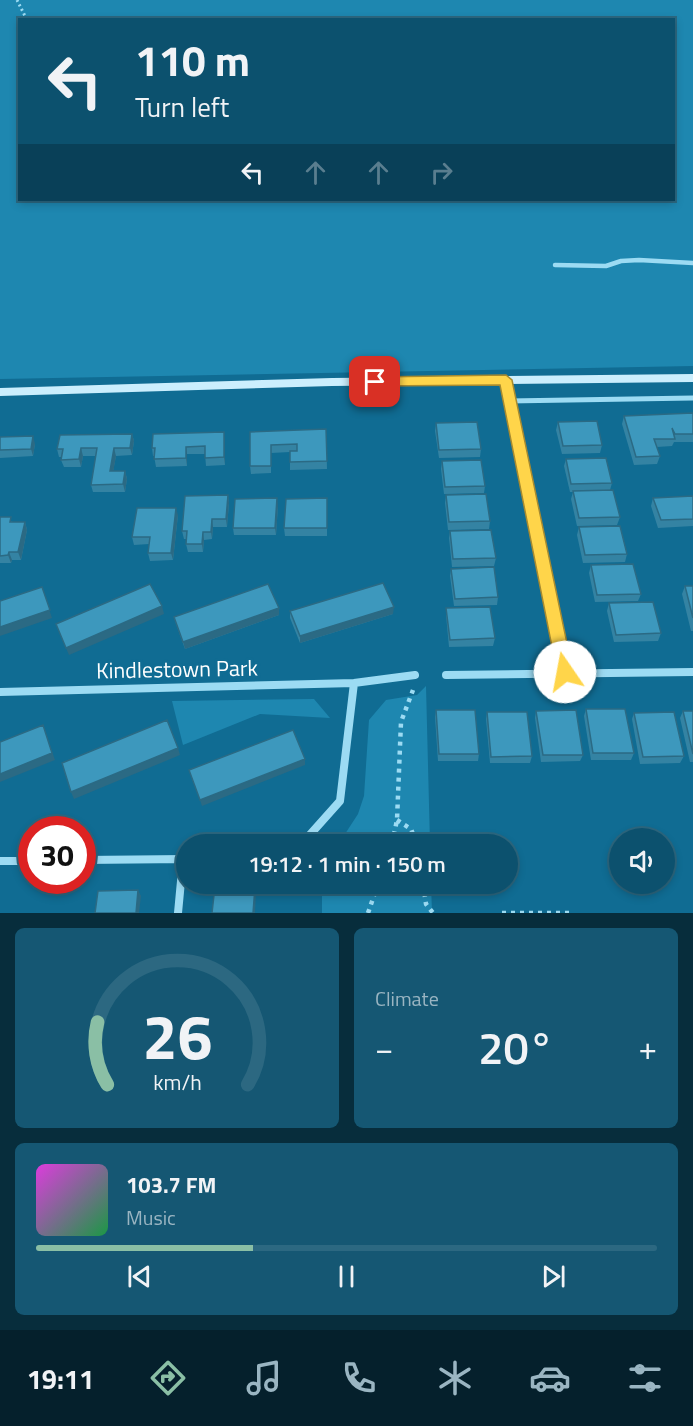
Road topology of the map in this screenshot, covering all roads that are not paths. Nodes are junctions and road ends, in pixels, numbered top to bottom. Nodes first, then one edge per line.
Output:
1 (693, 263) edge
2 (555, 265) dead end
3 (693, 378) edge
4 (506, 380) junction
5 (0, 392) edge
6 (693, 398) edge
7 (508, 401) junction
8 (565, 672) junction
9 (693, 672) edge
10 (415, 675) road end
11 (446, 675) dead end
12 (354, 683) junction
13 (0, 692) edge
14 (311, 834) edge
15 (176, 859) edge
16 (96, 860) edge
17 (0, 861) edge
18 (18, 861) edge
19 (180, 894) edge
20 (178, 913) edge

1 - 2 lane
3 - 4 main road
4 - 5 main road
4 - 7 street
6 - 7 street
7 - 8 street
8 - 9 street
8 - 11 street
10 - 12 street, Kindlestown Park
12 - 13 street, Kindlestown Park
12 - 14 street
15 - 16 street
17 - 18 street
19 - 20 street

